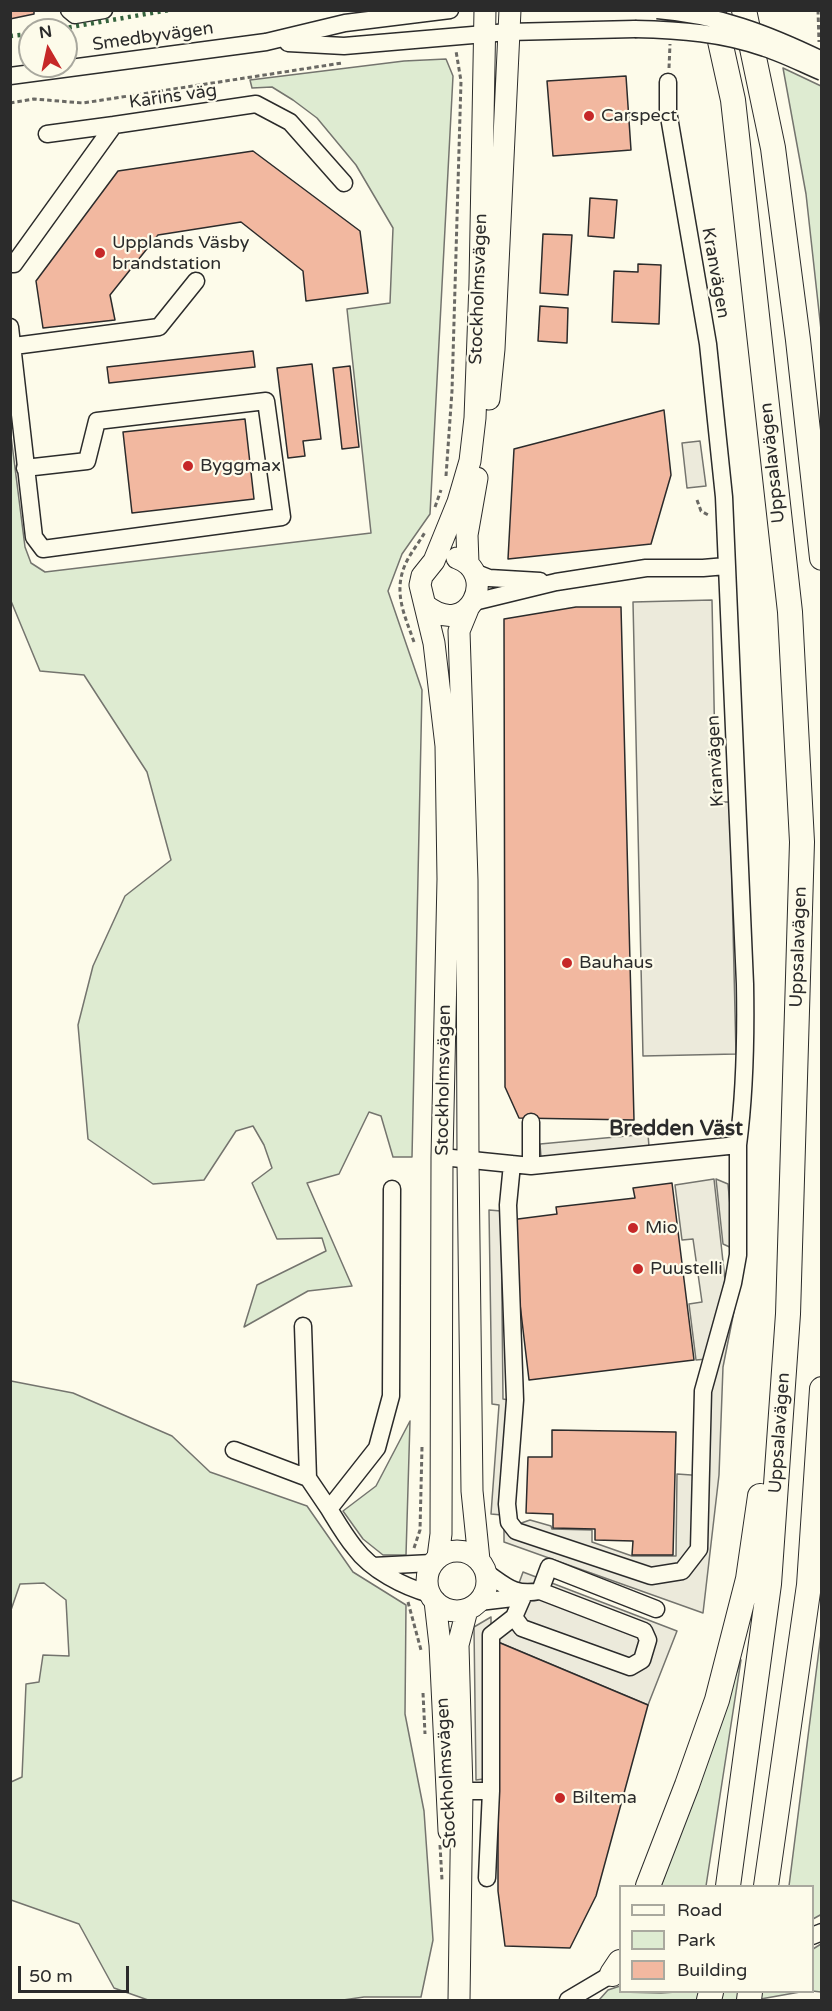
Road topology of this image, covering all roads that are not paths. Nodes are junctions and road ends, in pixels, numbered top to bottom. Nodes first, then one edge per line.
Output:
1 (69, 10) edge
2 (104, 10) edge
3 (450, 10) edge
4 (485, 10) edge
5 (510, 10) edge
6 (657, 10) edge
7 (713, 10) edge
8 (744, 10) edge
9 (508, 32) junction
10 (484, 34) junction
11 (266, 42) junction
12 (822, 60) edge
13 (822, 72) edge
14 (10, 76) edge
15 (668, 82) dead end
16 (114, 125) junction
17 (47, 134) dead end
18 (344, 183) dead end
19 (10, 264) edge
20 (196, 281) dead end
21 (10, 327) edge
22 (14, 346) junction
23 (25, 468) junction
24 (822, 558) edge
25 (434, 561) junction
26 (726, 566) junction
27 (471, 568) junction
28 (556, 582) junction
29 (425, 605) junction
30 (471, 605) junction
31 (795, 1048) junction
32 (531, 1122) dead end
33 (738, 1145) junction
34 (442, 1157) junction
35 (468, 1160) junction
36 (512, 1164) junction
37 (531, 1166) junction
38 (392, 1189) dead end
39 (303, 1326) dead end
40 (822, 1389) edge
41 (234, 1450) dead end
42 (308, 1478) junction
43 (329, 1509) junction
44 (435, 1560) junction
45 (372, 1566) junction
46 (483, 1567) junction
47 (529, 1595) junction
48 (432, 1598) junction
49 (473, 1606) junction
50 (656, 1609) dead end
51 (514, 1617) junction
52 (462, 1791) junction
53 (491, 1791) junction
54 (487, 1878) dead end
55 (649, 1885) edge
56 (728, 1885) edge
57 (766, 1885) edge
58 (459, 1953) junction
59 (613, 1972) edge
60 (459, 2001) edge
61 (568, 2001) edge
62 (586, 2001) edge

1 - 2 street
3 - 11 street, Smedbyvägen
4 - 10 main road, Stockholmsvägen
5 - 9 main road, Stockholmsvägen
6 - 12 street, bridge
7 - 31 highway, Uppsalavägen
8 - 24 highway
9 - 10 street, Smedbyvägen
9 - 13 street, Smedbyvägen, bridge
9 - 27 main road, Stockholmsvägen
10 - 11 street, Smedbyvägen
10 - 25 main road, Stockholmsvägen
11 - 14 street, Smedbyvägen
15 - 26 street, Kranvägen
16 - 17 street
16 - 18 street, Karins väg
16 - 19 street, Karins väg
20 - 22 street
21 - 22 street
22 - 23 street
23 - 23 street
25 - 27 main road
25 - 29 main road, Stockholmsvägen
26 - 28 street
26 - 33 street, Kranvägen
27 - 28 street
27 - 30 main road, Stockholmsvägen
28 - 30 street
29 - 30 main road
29 - 34 main road, Stockholmsvägen
30 - 35 main road, Stockholmsvägen
31 - 55 highway
31 - 56 highway, Uppsalavägen
32 - 37 street
33 - 36 street, Kranvägen
33 - 37 street
34 - 35 street
34 - 44 main road, Stockholmsvägen
35 - 36 street
35 - 46 main road, Stockholmsvägen
36 - 37 street
38 - 43 street
39 - 42 street
40 - 57 highway
41 - 42 street
42 - 43 street
43 - 45 street
44 - 45 street
44 - 46 main road
44 - 48 main road, Stockholmsvägen
45 - 48 street
46 - 47 street
46 - 49 main road, Stockholmsvägen
47 - 49 street
47 - 50 street
47 - 51 street
47 - 51 street
48 - 49 main road
48 - 58 main road, Stockholmsvägen
49 - 52 main road, Stockholmsvägen
51 - 53 street
52 - 53 street
52 - 58 main road, Stockholmsvägen
53 - 54 street
58 - 60 main road, Stockholmsvägen
59 - 61 street
59 - 62 street

